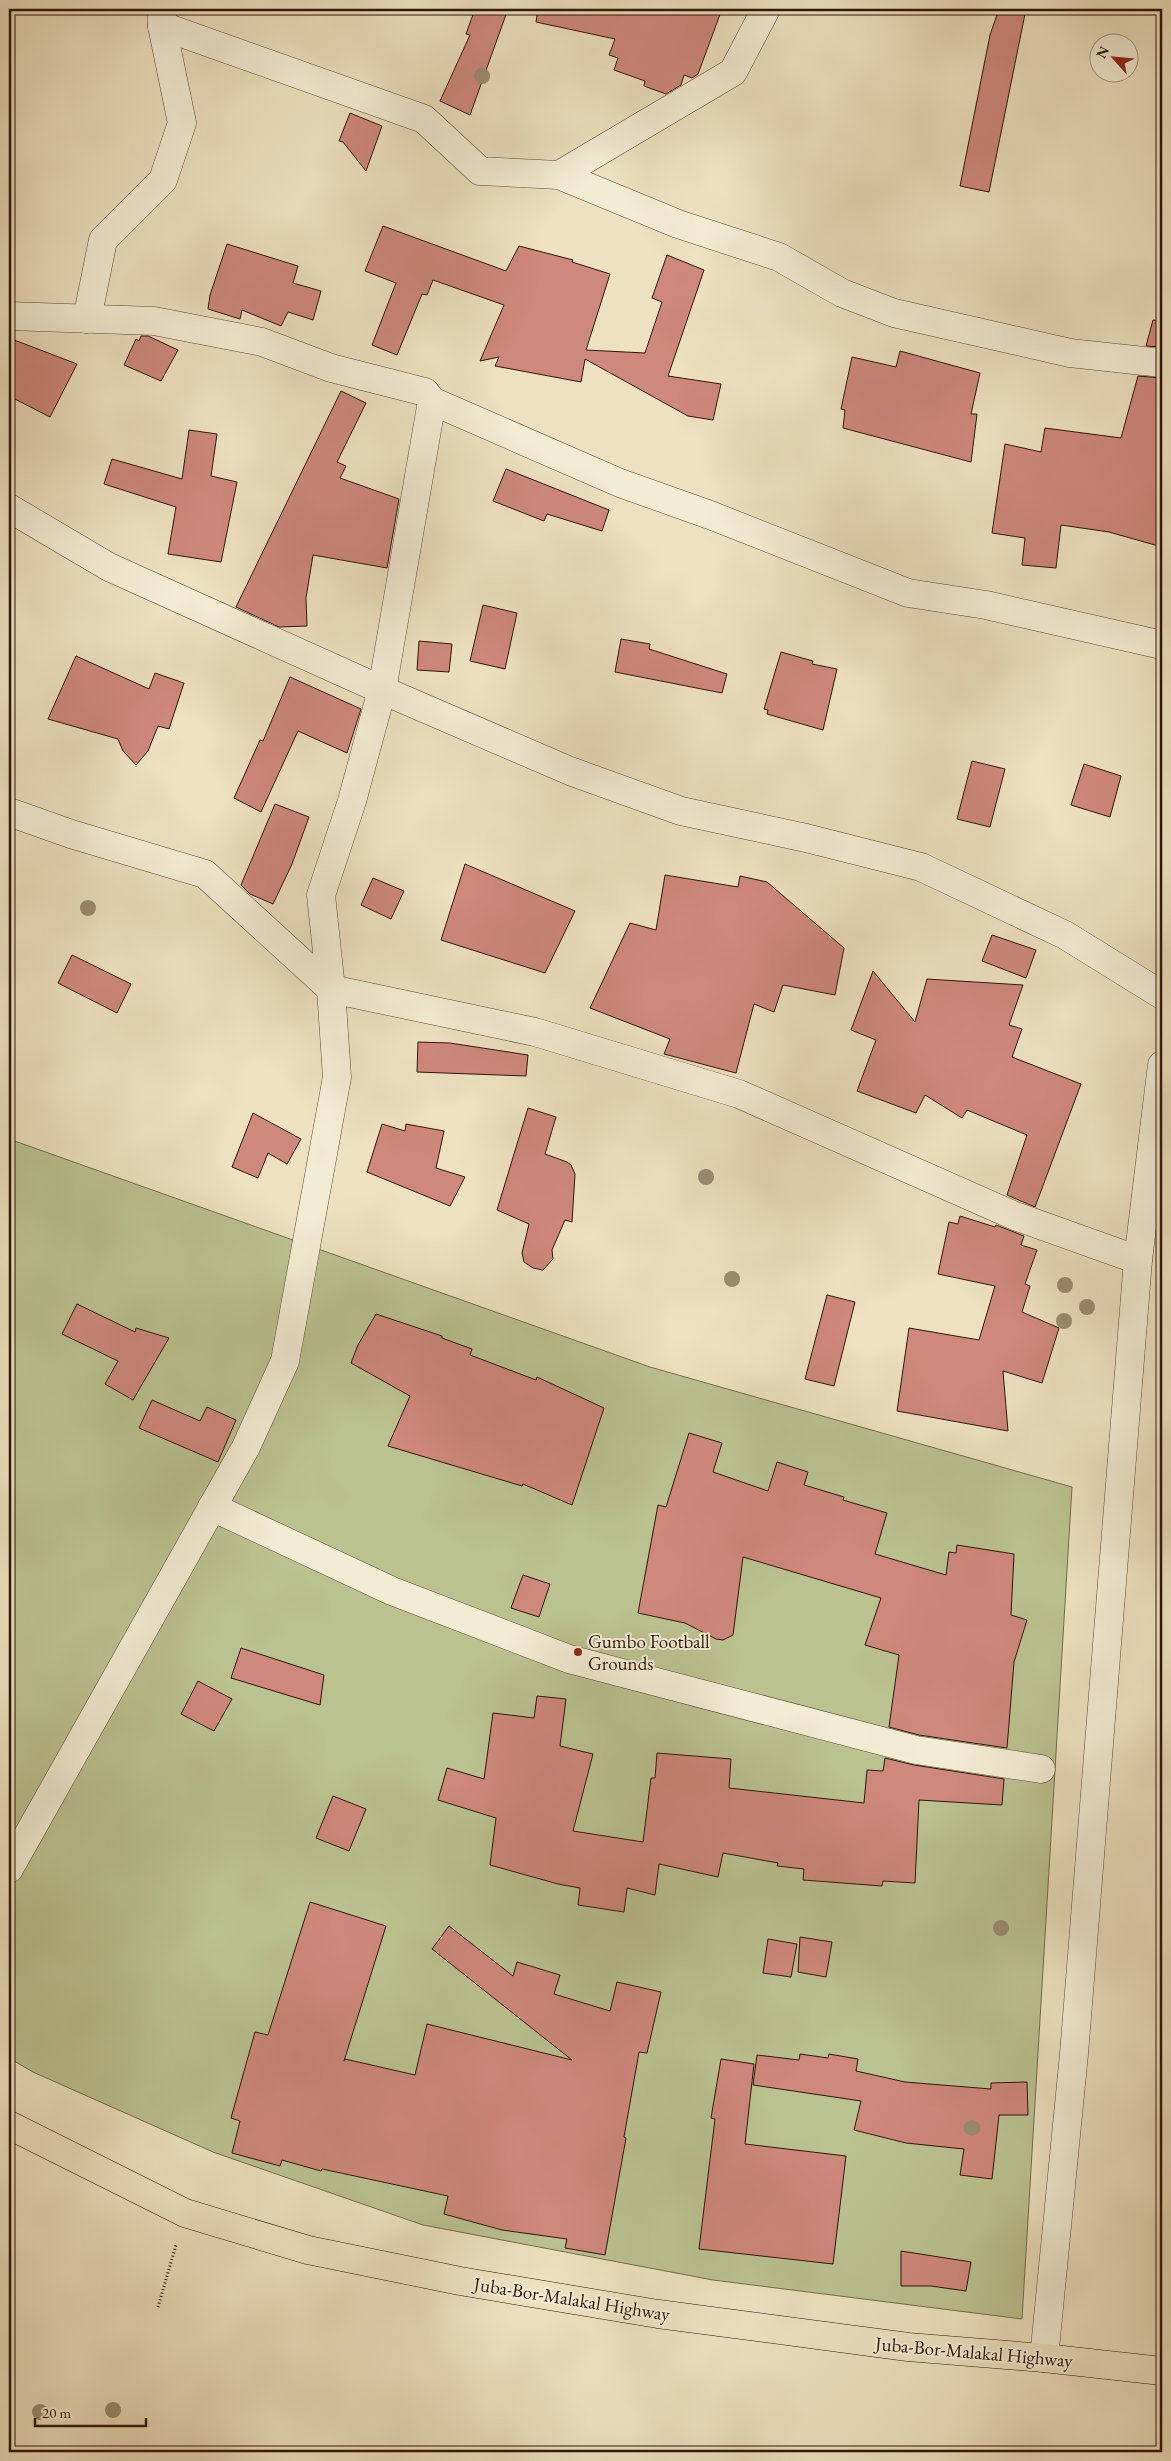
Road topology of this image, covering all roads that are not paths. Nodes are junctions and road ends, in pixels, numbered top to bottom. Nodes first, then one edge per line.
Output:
1 (766, 9) edge
2 (162, 18) edge
3 (559, 175) junction
4 (9, 316) edge
5 (87, 319) junction
6 (1162, 363) edge
7 (432, 401) junction
8 (9, 508) edge
9 (1162, 645) edge
10 (382, 690) junction
11 (9, 812) edge
12 (331, 989) junction
13 (1162, 995) edge
14 (1162, 1066) edge
15 (1138, 1260) junction
16 (212, 1507) junction
17 (1041, 1769) dead end
18 (9, 1870) edge
19 (9, 2125) edge
20 (1044, 2358) junction
21 (1162, 2372) edge

1 - 3 street
2 - 3 street
2 - 5 street
3 - 6 street
4 - 5 street
5 - 7 street
7 - 9 street
7 - 10 street
8 - 10 street
10 - 12 street
10 - 13 street
11 - 12 street
12 - 15 street
12 - 16 street
14 - 15 street
15 - 20 street
16 - 17 street
16 - 18 street
19 - 20 main road, Juba-Bor-Malakal Highway
20 - 21 main road, Juba-Bor-Malakal Highway

